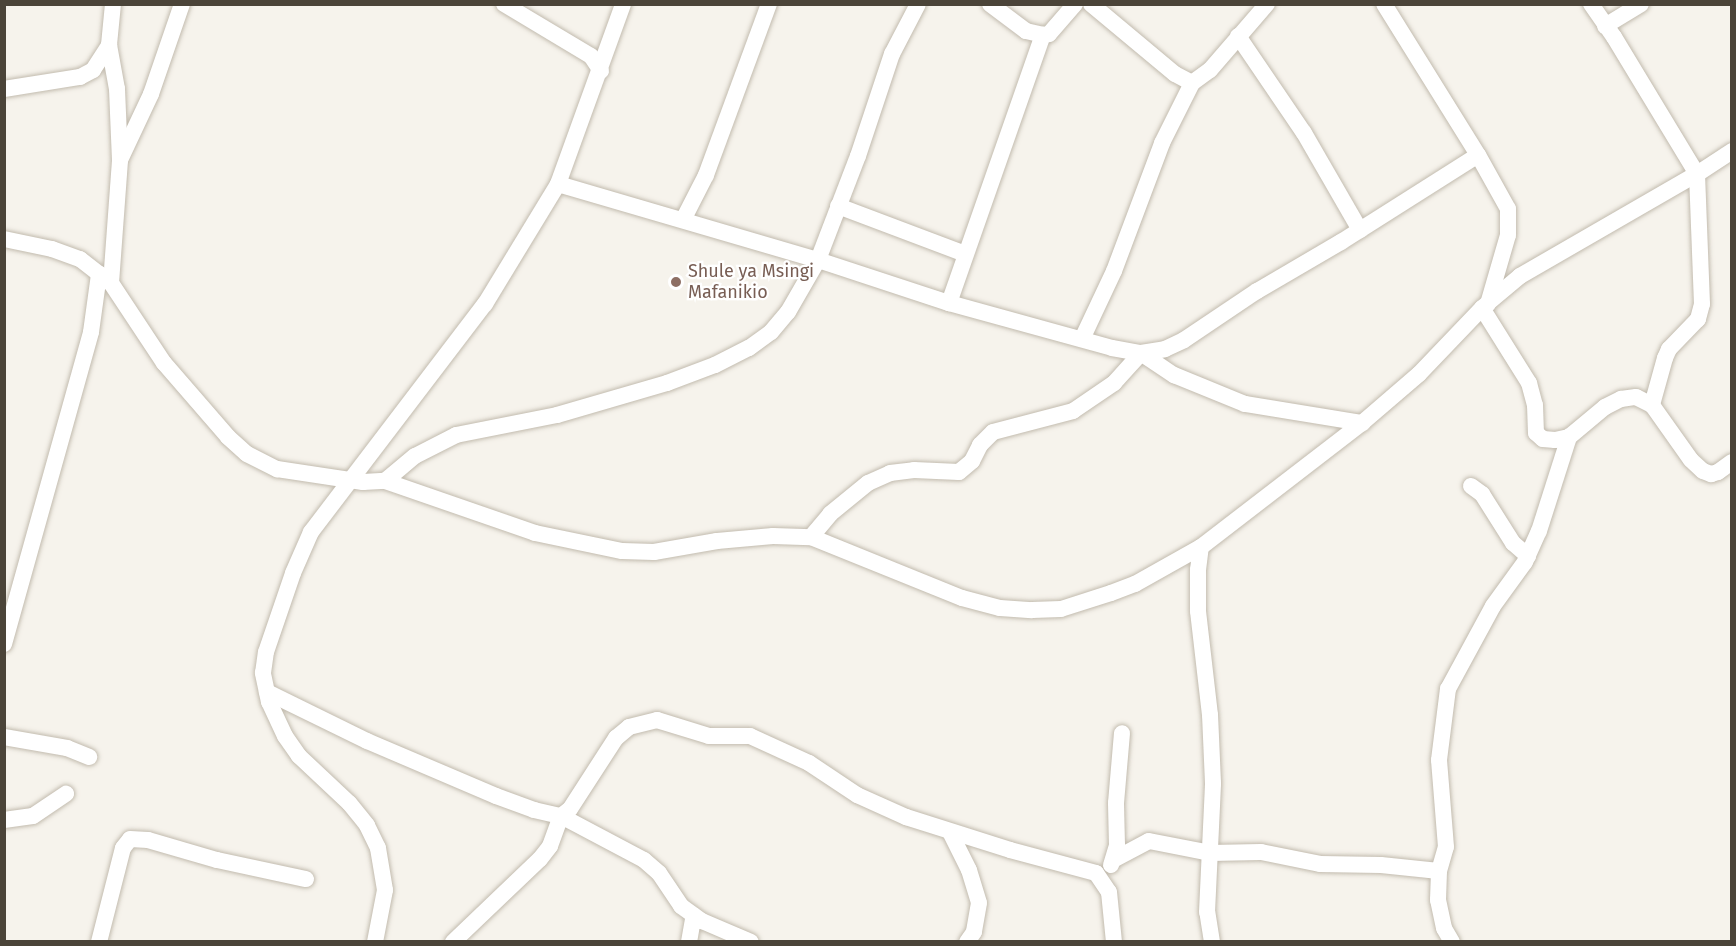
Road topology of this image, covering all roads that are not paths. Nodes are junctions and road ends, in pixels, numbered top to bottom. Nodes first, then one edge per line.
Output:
1 (113, 4) edge
2 (182, 4) edge
3 (504, 4) edge
4 (623, 4) edge
5 (769, 4) edge
6 (918, 4) edge
7 (990, 4) edge
8 (1075, 4) edge
9 (1091, 4) edge
10 (1267, 4) edge
11 (1384, 4) edge
12 (1591, 4) edge
13 (1641, 4) edge
14 (1605, 26) junction
15 (1043, 35) junction
16 (1238, 36) junction
17 (109, 45) junction
18 (601, 71) junction
19 (1192, 83) junction
20 (4, 89) edge
21 (1731, 151) edge
22 (1478, 155) junction
23 (120, 160) junction
24 (1697, 174) junction
25 (558, 184) junction
26 (838, 206) junction
27 (683, 220) junction
28 (1360, 230) junction
29 (4, 239) edge
30 (965, 254) junction
31 (818, 260) junction
32 (105, 278) junction
33 (949, 303) junction
34 (1485, 306) junction
35 (1082, 339) junction
36 (1141, 353) junction
37 (1653, 405) junction
38 (1362, 423) junction
39 (1569, 437) junction
40 (1731, 462) edge
41 (349, 479) junction
42 (385, 481) junction
43 (1471, 486) dead end
44 (811, 537) junction
45 (1201, 547) junction
46 (1528, 556) junction
47 (4, 644) edge
48 (267, 692) junction
49 (1122, 733) dead end
50 (4, 737) edge
51 (89, 757) dead end
52 (66, 794) dead end
53 (561, 816) junction
54 (4, 820) edge
55 (950, 832) junction
56 (1210, 853) junction
57 (1115, 859) junction
58 (1439, 871) junction
59 (306, 879) dead end
60 (1103, 880) junction
61 (694, 915) junction
62 (101, 941) edge
63 (375, 942) edge
64 (453, 942) edge
65 (689, 942) edge
66 (751, 942) edge
67 (967, 942) edge
68 (1114, 942) edge
69 (1212, 942) edge
70 (1452, 942) edge

1 - 17 street
2 - 23 street
3 - 18 street
4 - 18 street
5 - 27 street
6 - 26 street
7 - 15 street
8 - 15 street
9 - 19 street
10 - 16 street
11 - 22 street
12 - 14 street
13 - 14 street
14 - 24 street
15 - 30 street
16 - 19 street
16 - 28 street
17 - 20 street
17 - 23 street
18 - 25 street
19 - 35 street
21 - 24 street
22 - 28 street
22 - 34 street
23 - 32 street
24 - 34 street
24 - 37 street
25 - 27 street
25 - 41 street
26 - 30 street
26 - 31 street
27 - 31 street
28 - 36 street
29 - 32 street
30 - 33 street
31 - 33 street
31 - 42 street
32 - 41 street
32 - 47 street
33 - 35 street
34 - 38 street
34 - 39 street
35 - 36 street
36 - 38 street
36 - 44 street
37 - 39 street
37 - 40 street
38 - 45 street
39 - 46 street
41 - 42 street
41 - 48 street
42 - 44 street
43 - 46 street
44 - 45 street
45 - 56 street
46 - 58 street
48 - 53 street
48 - 63 street
49 - 57 street
50 - 51 street
52 - 54 street
53 - 55 street
53 - 61 street
53 - 64 street
55 - 60 street
55 - 67 street
56 - 57 street
56 - 58 street
56 - 69 street
57 - 60 street
58 - 70 street
59 - 62 street
60 - 68 street
61 - 65 street
61 - 66 street

